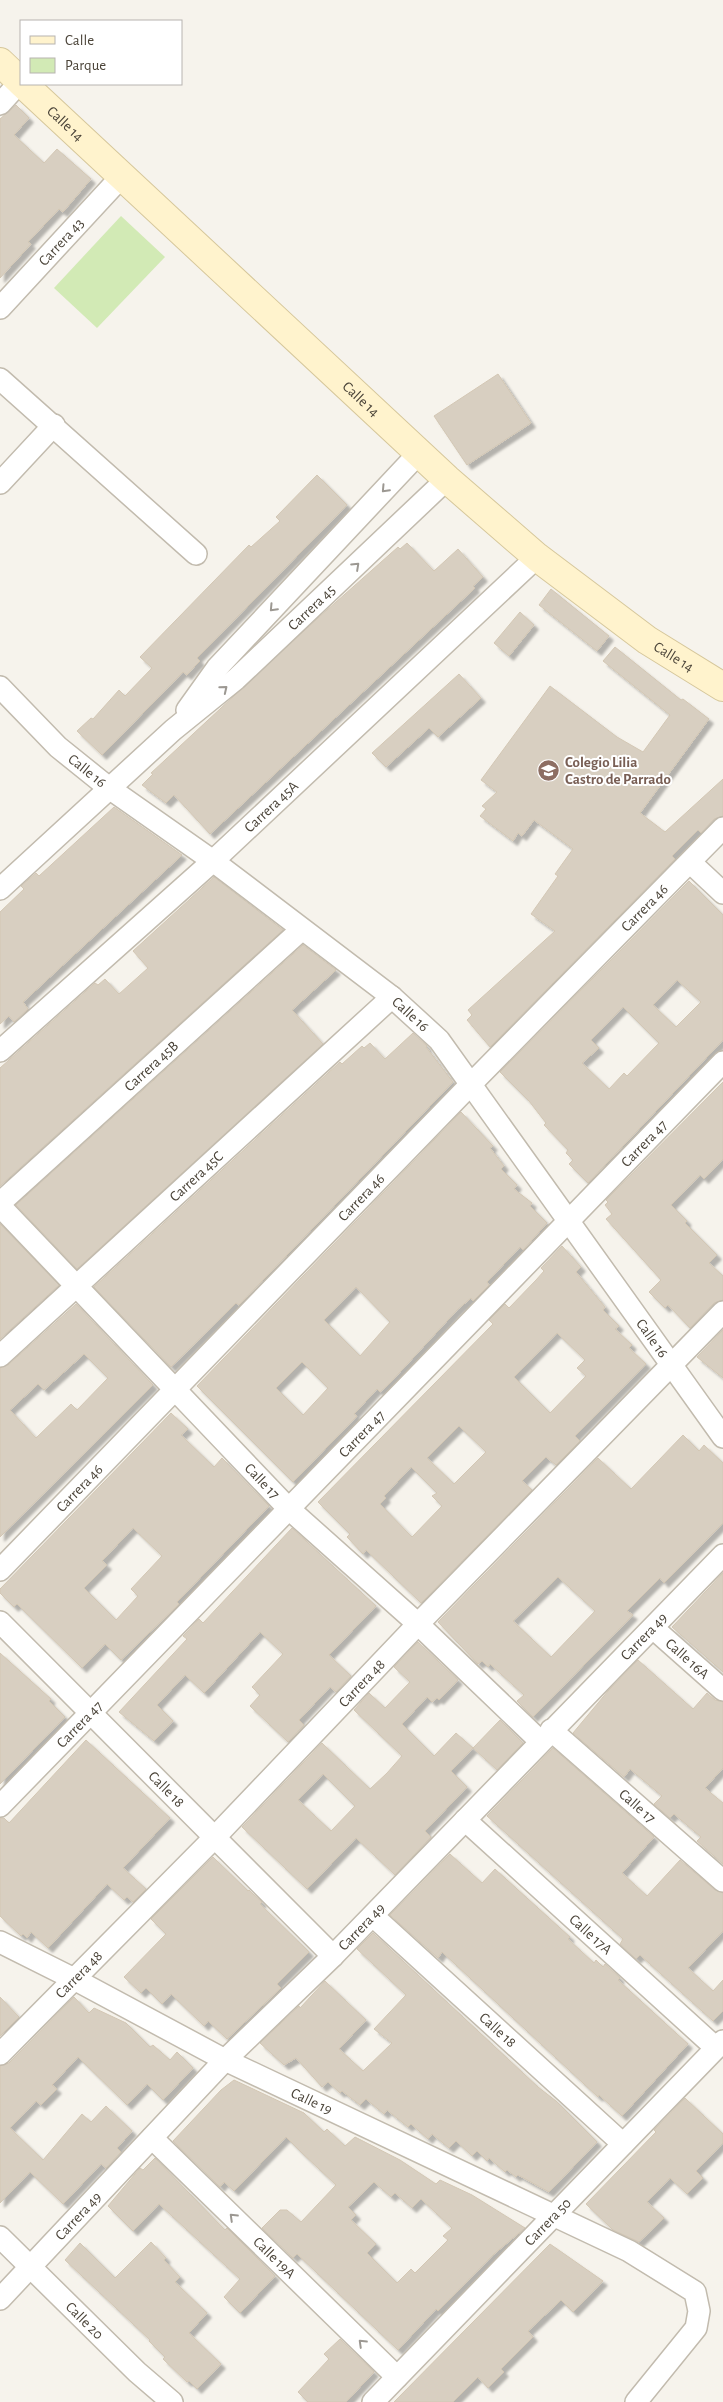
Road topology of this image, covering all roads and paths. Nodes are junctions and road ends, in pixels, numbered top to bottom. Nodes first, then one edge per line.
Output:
1 (0, 62) edge
2 (20, 80) edge
3 (20, 84) edge
4 (25, 85) edge
5 (0, 104) edge
6 (122, 176) junction
7 (0, 308) edge
8 (0, 379) edge
9 (54, 425) junction
10 (418, 454) junction
11 (446, 479) junction
12 (0, 484) edge
13 (196, 554) dead end
14 (537, 557) junction
15 (0, 687) edge
16 (723, 687) edge
17 (173, 730) junction
18 (109, 788) junction
19 (723, 828) edge
20 (213, 861) junction
21 (691, 863) junction
22 (0, 889) edge
23 (723, 893) edge
24 (301, 930) junction
25 (392, 997) junction
26 (0, 1051) edge
27 (723, 1062) edge
28 (472, 1083) junction
29 (0, 1204) edge
30 (569, 1222) junction
31 (76, 1286) junction
32 (723, 1312) edge
33 (0, 1356) edge
34 (672, 1364) junction
35 (175, 1389) junction
36 (723, 1437) edge
37 (288, 1508) junction
38 (723, 1555) edge
39 (0, 1570) edge
40 (0, 1622) edge
41 (418, 1624) junction
42 (653, 1628) junction
43 (723, 1690) edge
44 (91, 1715) junction
45 (546, 1736) junction
46 (0, 1806) edge
47 (465, 1820) junction
48 (215, 1837) junction
49 (723, 1881) edge
50 (373, 1916) junction
51 (0, 1942) edge
52 (333, 1956) junction
53 (74, 1978) junction
54 (720, 2045) edge
55 (0, 2054) edge
56 (225, 2060) junction
57 (152, 2138) junction
58 (623, 2144) junction
59 (554, 2215) junction
60 (0, 2237) edge
61 (30, 2268) junction
62 (0, 2299) edge
63 (397, 2377) junction
64 (172, 2402) edge
65 (373, 2402) edge
66 (636, 2402) edge

1 - 2 street, Calle 14
3 - 5 street
4 - 6 street, Calle 14
6 - 7 street, Carrera 43
6 - 10 street, Calle 14
8 - 9 street
9 - 12 street
9 - 13 street
10 - 11 street, Calle 14
10 -> 17 street, Carrera 45
11 - 14 street, Calle 14
17 -> 11 street, Carrera 45
14 - 16 street, Calle 14
14 - 20 street, Carrera 45A
15 - 18 street, Calle 16
17 - 18 street, Carrera 45
18 - 20 street, Calle 16
18 - 22 street, Carrera 45
19 - 21 street, Carrera 46
20 - 24 street, Calle 16
20 - 26 street, Carrera 45A
21 - 23 street
21 - 28 street, Carrera 46
24 - 25 street, Calle 16
24 - 29 street, Carrera 45B
25 - 28 street, Calle 16
25 - 31 street, Carrera 45C
27 - 30 street, Carrera 47
28 - 30 street, Calle 16
28 - 35 street, Carrera 46
29 - 31 street, Calle 17
30 - 34 street, Calle 16
30 - 37 street, Carrera 47
31 - 33 street, Carrera 45C
31 - 35 street, Calle 17
32 - 34 street, Carrera 48
34 - 36 street, Calle 16
34 - 41 street, Carrera 48
35 - 37 street, Calle 17
35 - 39 street, Carrera 46
37 - 41 street, Calle 17
37 - 44 street, Carrera 47
38 - 42 street, Carrera 49
40 - 44 street, Calle 18
41 - 45 street, Calle 17
41 - 48 street, Carrera 48
42 - 43 street, Calle 16A
42 - 45 street, Carrera 49
44 - 46 street, Carrera 47
44 - 48 street, Calle 18
45 - 47 street, Carrera 49
45 - 49 street, Calle 17
47 - 50 street, Carrera 49
47 - 54 street, Calle 17A
48 - 52 street, Calle 18
48 - 53 street, Carrera 48
50 - 52 street, Carrera 49
50 - 58 street, Calle 18
51 - 53 street, Calle 19
52 - 56 street, Carrera 49
53 - 55 street, Carrera 48
53 - 56 street, Calle 19
54 - 58 street, Carrera 50
56 - 57 street, Carrera 49
56 - 59 street, Calle 19
57 - 61 street, Carrera 49
63 -> 57 street, Calle 19A
58 - 59 street, Carrera 50
59 - 63 street, Carrera 50
59 - 66 street, Calle 19
60 - 61 street, Calle 20
61 - 62 street, Carrera 49
61 - 64 street, Calle 20
63 - 65 street, Carrera 50

